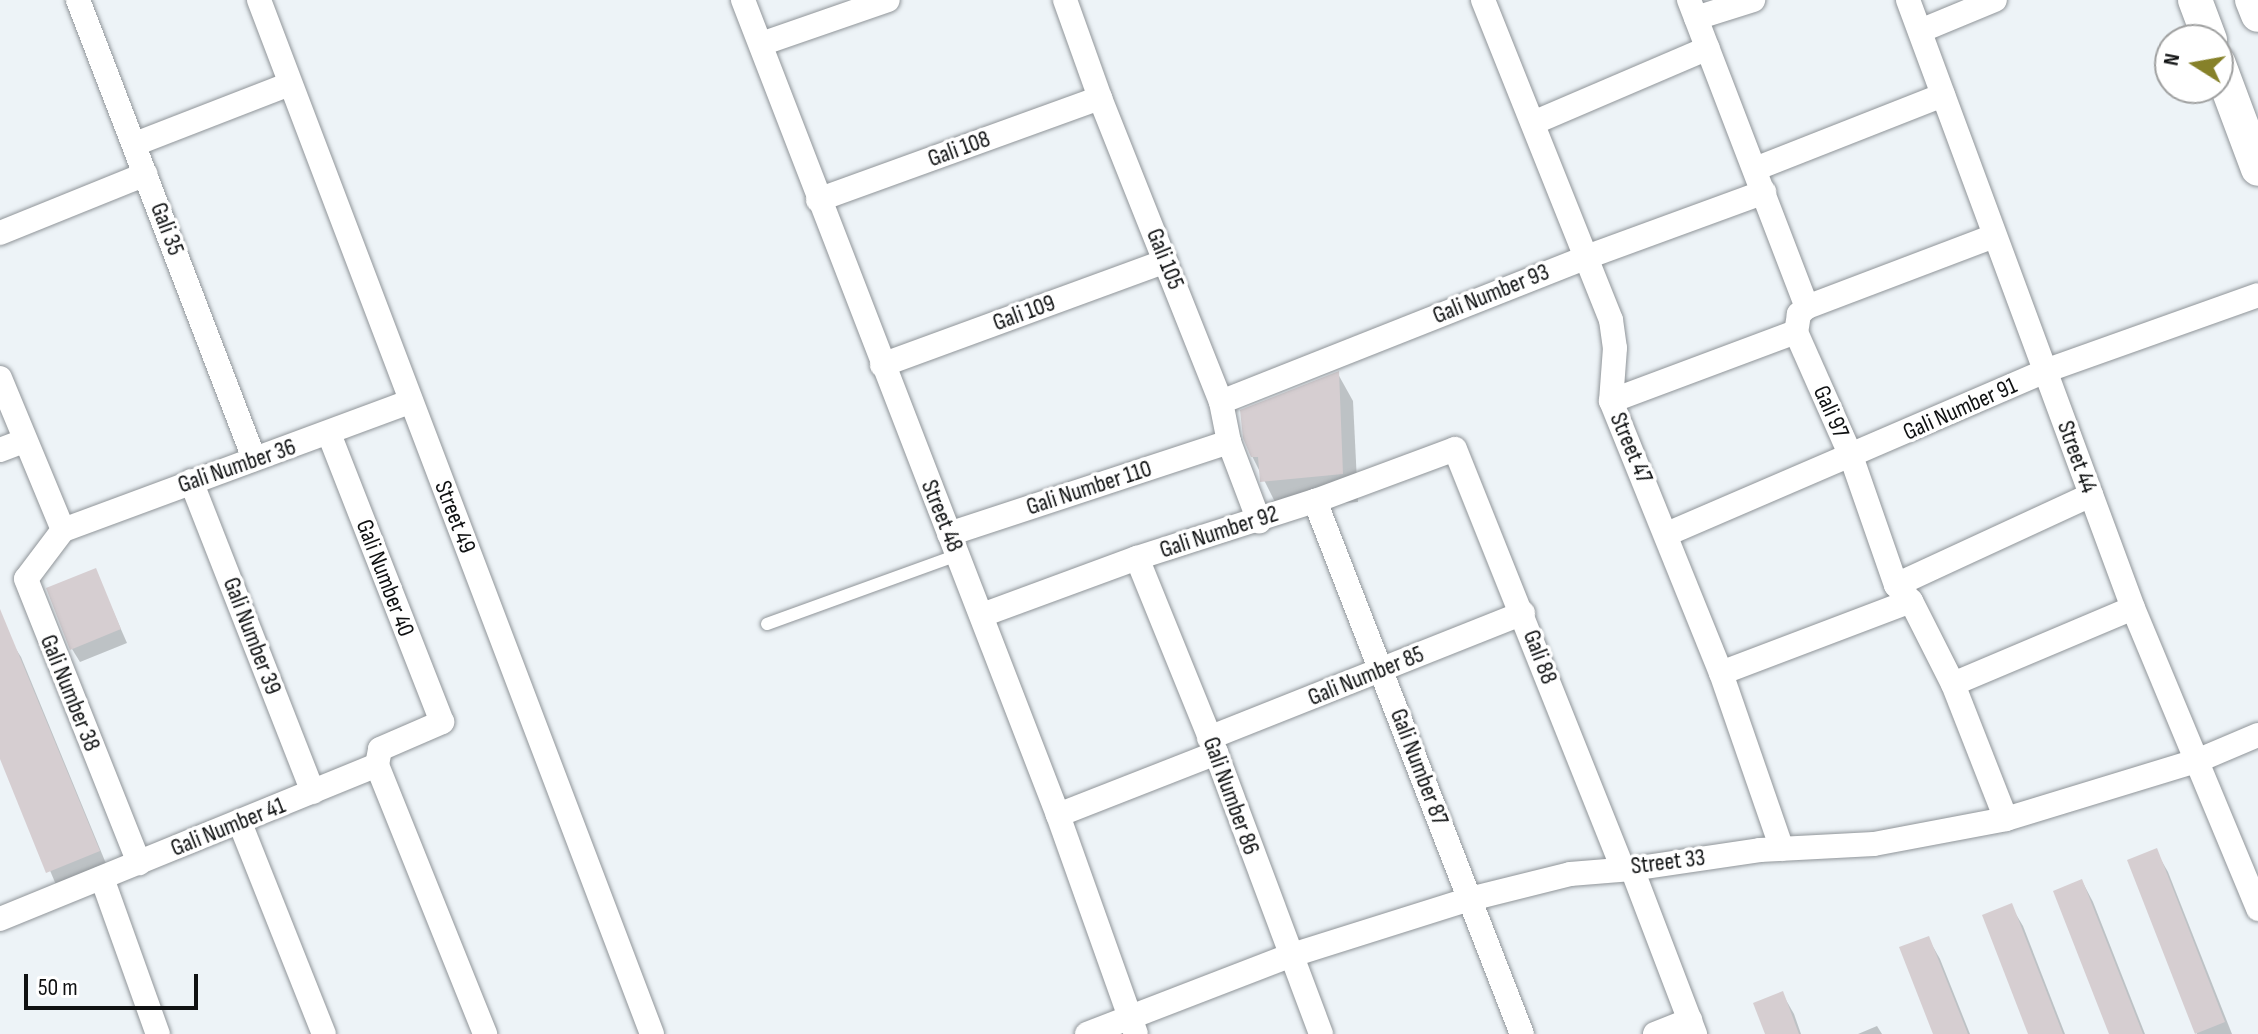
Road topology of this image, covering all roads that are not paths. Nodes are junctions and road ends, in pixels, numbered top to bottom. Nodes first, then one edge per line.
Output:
1 (78, 0) edge
2 (259, 0) edge
3 (743, 0) edge
4 (888, 0) edge
5 (1065, 0) edge
6 (1483, 0) edge
7 (1753, 0) edge
8 (1908, 0) edge
9 (1995, 0) edge
10 (2195, 0) edge
11 (2252, 0) edge
12 (1692, 9) edge
13 (2258, 15) edge
14 (2204, 24) edge
15 (1920, 31) junction
16 (761, 44) junction
17 (1708, 48) junction
18 (290, 84) junction
19 (1943, 95) junction
20 (1100, 98) junction
21 (2234, 104) edge
22 (1533, 123) junction
23 (135, 144) junction
24 (2258, 169) edge
25 (146, 174) junction
26 (1759, 180) junction
27 (818, 200) junction
28 (0, 233) edge
29 (1994, 236) junction
30 (1584, 258) junction
31 (1166, 261) junction
32 (2258, 295) edge
33 (1807, 307) junction
34 (1796, 332) junction
35 (882, 365) junction
36 (2045, 371) junction
37 (0, 378) edge
38 (411, 401) junction
39 (1611, 401) junction
40 (1221, 402) junction
41 (329, 434) junction
42 (24, 441) junction
43 (1229, 442) junction
44 (1455, 449) joint
45 (0, 450) edge
46 (1851, 456) junction
47 (254, 458) junction
48 (191, 481) junction
49 (2091, 495) junction
50 (1315, 501) junction
51 (1259, 521) junction
52 (63, 530) junction
53 (1667, 534) junction
54 (954, 545) junction
55 (1137, 558) junction
56 (1904, 593) junction
57 (2133, 608) junction
58 (1523, 613) junction
59 (982, 615) junction
60 (767, 624) dead end
61 (1382, 671) junction
62 (1721, 673) junction
63 (1953, 684) junction
64 (442, 722) joint
65 (2258, 735) edge
66 (1213, 745) junction
67 (2199, 760) junction
68 (377, 765) junction
69 (313, 792) junction
70 (1058, 815) junction
71 (2006, 819) junction
72 (240, 823) junction
73 (1782, 849) junction
74 (139, 863) junction
75 (1627, 868) junction
76 (102, 878) junction
77 (1470, 899) junction
78 (2258, 909) edge
79 (0, 919) edge
80 (1289, 956) junction
81 (1133, 1025) edge
82 (1693, 1027) edge
83 (1514, 1032) edge
84 (158, 1034) edge
85 (324, 1034) edge
86 (485, 1034) edge
87 (652, 1034) edge
88 (1087, 1034) edge
89 (1321, 1034) edge
90 (1655, 1034) edge

1 - 23 street, Gali 35
2 - 18 street, Street 49
3 - 16 street, Street 48
4 - 16 street
5 - 20 street, Gali 105
6 - 22 street, Street 47
7 - 12 street
8 - 15 street, Street 44
9 - 15 street
10 - 14 main road
11 - 13 main road
12 - 17 street
15 - 19 street, Street 44
16 - 27 street, Street 48
17 - 22 street
17 - 26 street
18 - 23 street
18 - 38 street, Street 49
19 - 26 street, Gali Number 93
19 - 29 street, Street 44
20 - 27 street, Gali 108
20 - 31 street, Gali 105
21 - 24 main road
22 - 30 street, Street 47
23 - 25 street, Gali 35
25 - 28 street
25 - 47 street, Gali 35
26 - 30 street, Gali Number 93
26 - 33 street
27 - 35 street, Street 48
29 - 33 street
29 - 36 street, Street 44
30 - 39 street, Street 47
30 - 40 street, Gali Number 93
31 - 35 street, Gali 109
31 - 40 street, Gali 105
32 - 36 street, Gali Number 91
33 - 34 street
34 - 39 street
34 - 46 street, Gali 97
35 - 54 street, Street 48
36 - 46 street, Gali Number 91
36 - 49 street, Street 44
37 - 42 street
38 - 41 street, Gali Number 36
38 - 87 street, Street 49
39 - 53 street, Street 47
40 - 43 street, Gali 105
41 - 47 street, Gali Number 36
41 - 64 street, Gali Number 40
42 - 45 street
42 - 52 street
43 - 51 street, Gali 105
43 - 54 street, Gali Number 110
44 - 50 street, Gali Number 92
44 - 58 street, Gali 88
46 - 53 street, Gali Number 91
46 - 56 street, Gali 97
47 - 48 street, Gali Number 36
48 - 52 street, Gali Number 36
48 - 69 street, Gali Number 39
49 - 56 street
49 - 57 street, Street 44
50 - 51 street, Gali Number 92
50 - 61 street, Gali Number 87
51 - 55 street, Gali Number 92
52 - 74 street, Gali Number 38
53 - 62 street, Street 47
54 - 59 street, Street 48
54 - 60 lane
55 - 59 street, Gali Number 92
55 - 66 street, Gali Number 86
56 - 62 street
56 - 63 street, Gali 97
57 - 63 street
57 - 67 street, Street 44
58 - 61 street, Gali Number 85
58 - 75 street, Gali 88
59 - 70 street, Street 48
61 - 66 street, Gali Number 85
61 - 77 street, Gali Number 87
62 - 73 street, Street 47
63 - 71 street, Gali 97
64 - 68 street, Gali Number 41
65 - 67 street, Street 33
66 - 70 street, Gali Number 85
66 - 80 street, Gali Number 86
67 - 71 street, Street 33
67 - 78 street, Street 44
68 - 69 street, Gali Number 41
68 - 86 street
69 - 72 street, Gali Number 41
70 - 81 street, Street 48
71 - 73 street, Street 33
72 - 74 street, Gali Number 41
72 - 85 street
73 - 75 street, Street 33
74 - 76 street, Gali Number 41
75 - 77 street, Street 33
75 - 82 street, Gali 88
76 - 79 street, Gali Number 41
76 - 84 street
77 - 80 street, Street 33
77 - 83 street, Gali Number 87
80 - 81 street, Street 33
80 - 89 street, Gali Number 86
81 - 88 street, Street 33
82 - 90 street

